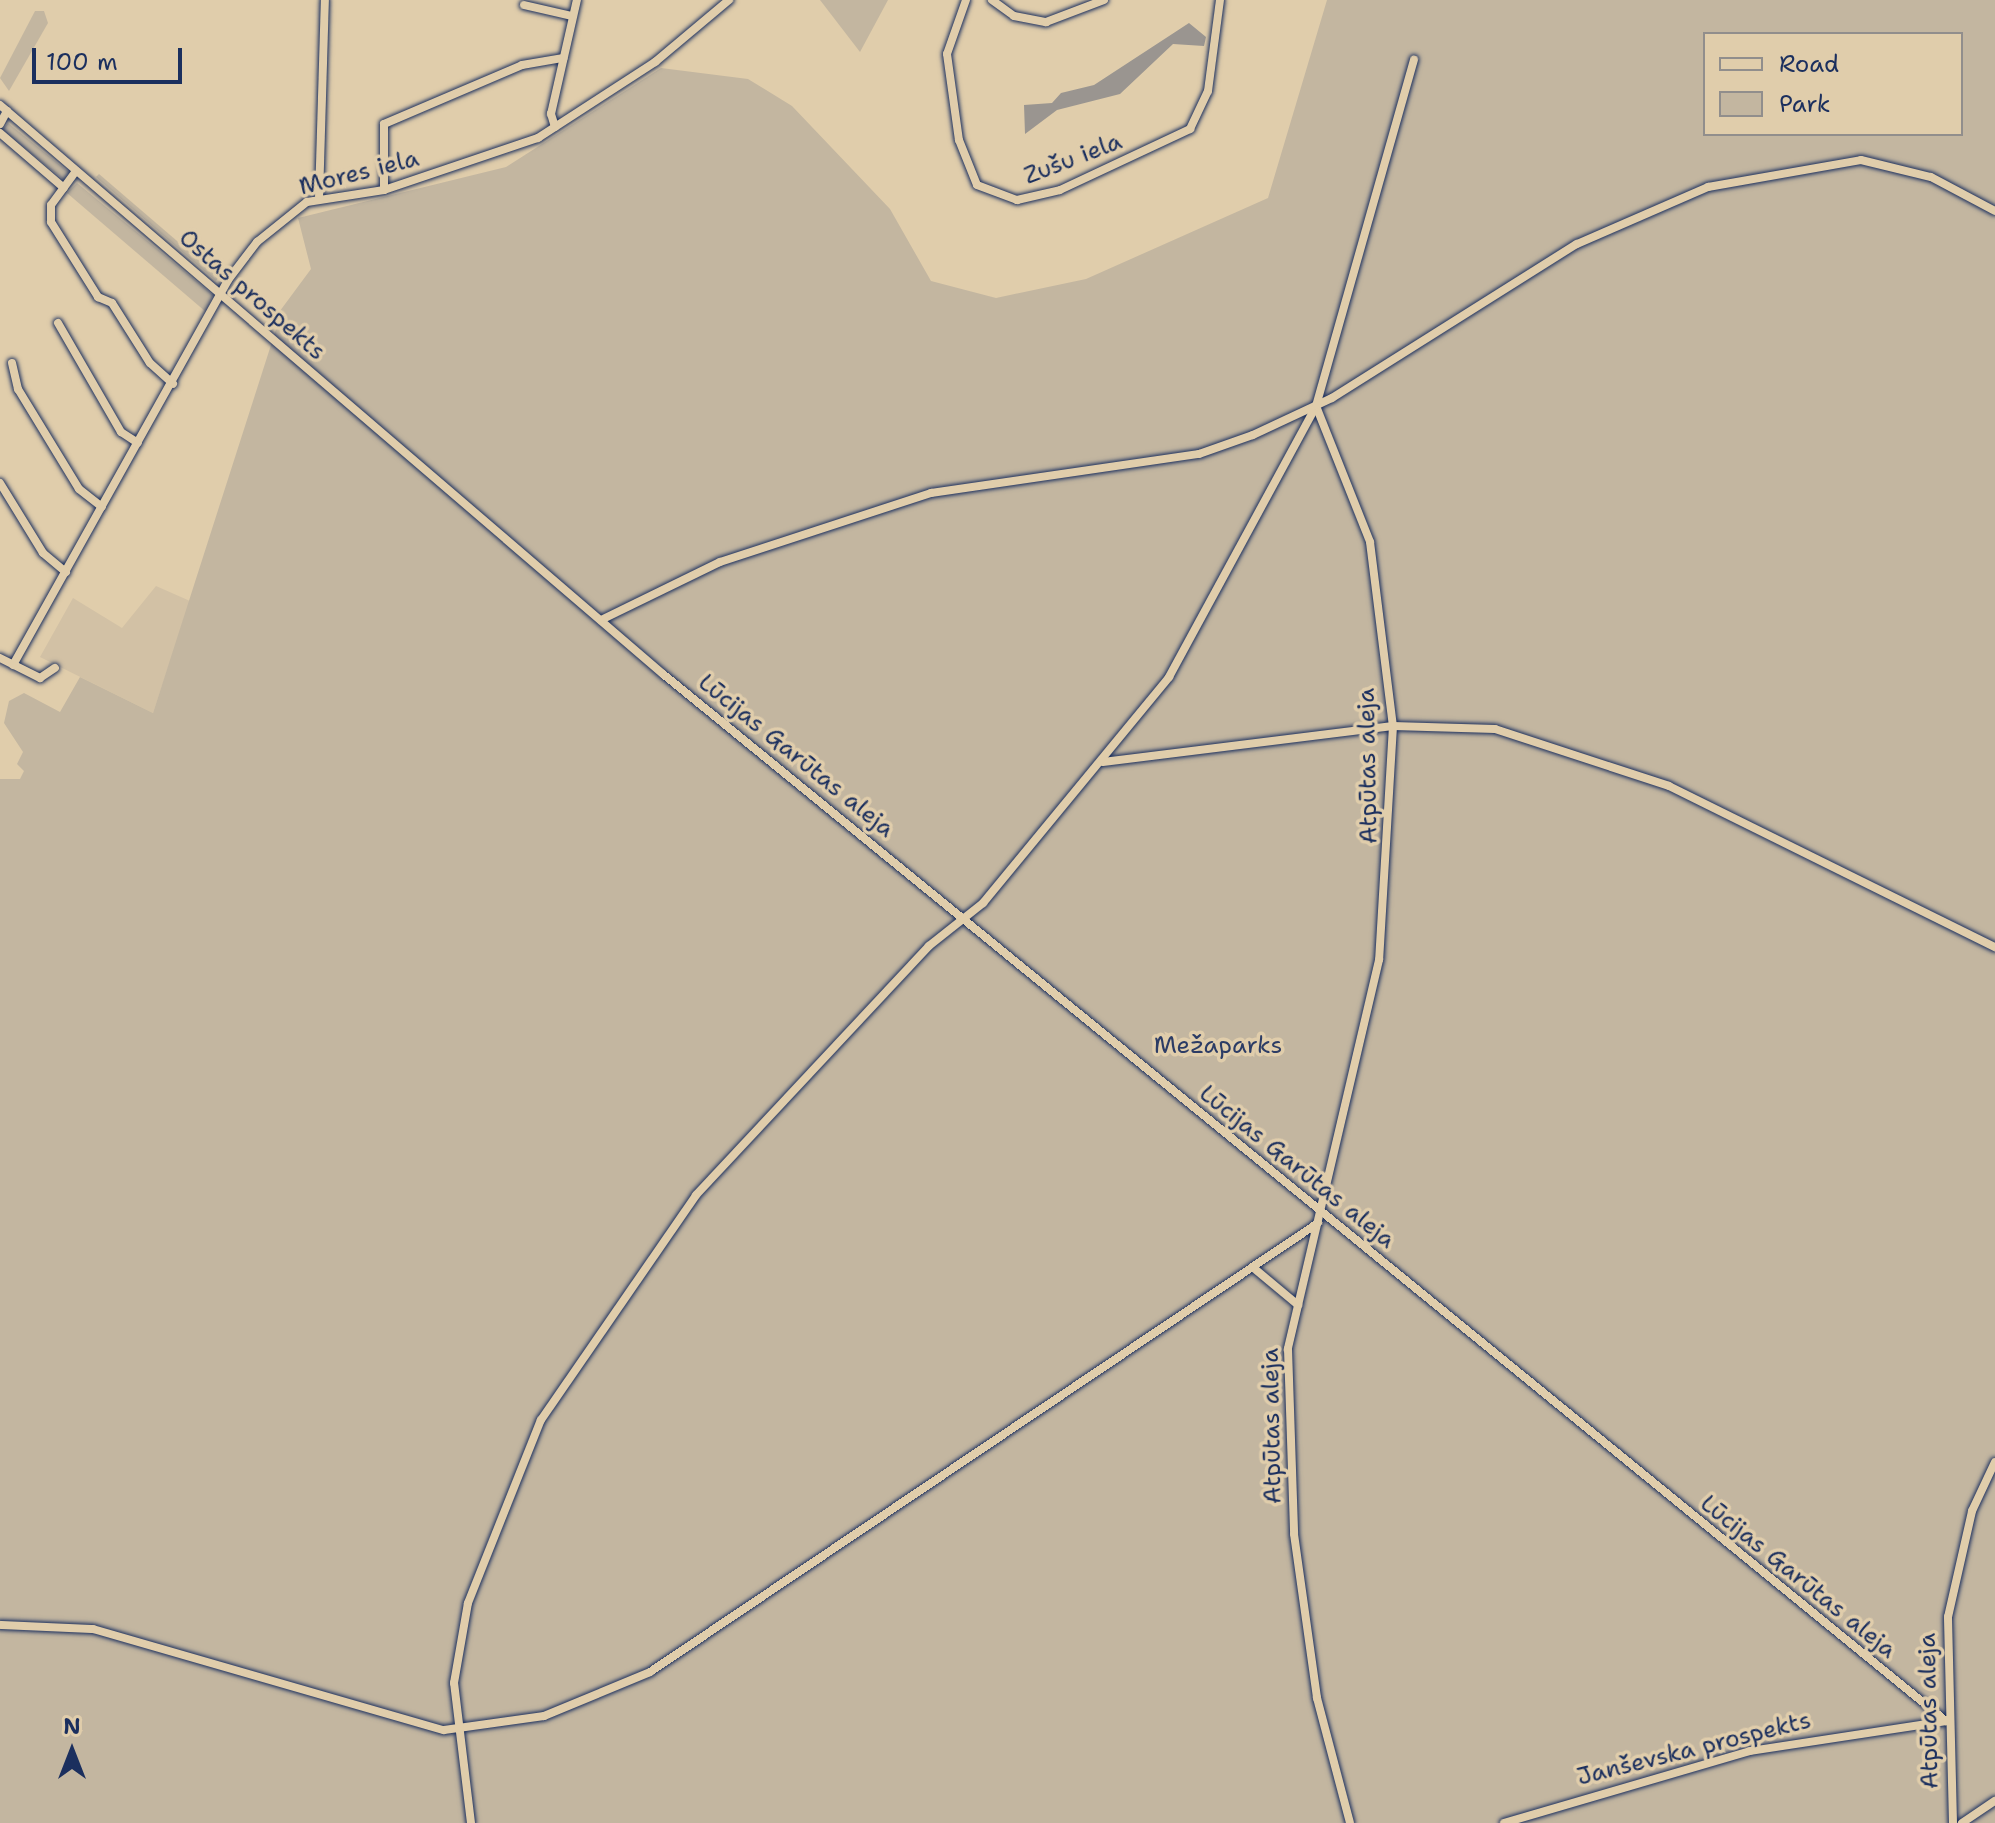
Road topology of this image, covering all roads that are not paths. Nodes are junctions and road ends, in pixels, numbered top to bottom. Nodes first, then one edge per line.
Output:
1 (325, 0) edge
2 (577, 0) edge
3 (729, 0) edge
4 (966, 0) edge
5 (992, 0) edge
6 (1104, 0) edge
7 (1220, 0) edge
8 (524, 5) dead end
9 (572, 16) junction
10 (563, 58) junction
11 (1414, 60) dead end
12 (3, 108) edge
13 (0, 124) edge
14 (555, 127) junction
15 (0, 133) edge
16 (76, 171) junction
17 (64, 188) junction
18 (384, 190) junction
19 (319, 198) junction
20 (1995, 211) edge
21 (222, 296) junction
22 (58, 323) dead end
23 (12, 363) dead end
24 (173, 384) junction
25 (1316, 406) junction
26 (138, 443) junction
27 (0, 483) edge
28 (102, 507) junction
29 (479, 516) joint
30 (66, 572) junction
31 (601, 620) junction
32 (0, 658) edge
33 (13, 665) junction
34 (55, 668) dead end
35 (1393, 726) junction
36 (1103, 762) junction
37 (964, 918) junction
38 (1995, 947) edge
39 (1319, 1218) junction
40 (1256, 1270) junction
41 (1298, 1305) junction
42 (1995, 1462) edge
43 (0, 1625) edge
44 (1946, 1721) junction
45 (460, 1731) junction
46 (1995, 1801) edge
47 (471, 1823) edge
48 (1350, 1823) edge
49 (1504, 1823) edge
50 (1953, 1823) edge
51 (1962, 1823) edge

1 - 19 street
2 - 9 street
3 - 14 street, Mores iela
4 - 7 street, Zušu iela
5 - 6 street
8 - 9 street
9 - 10 street
10 - 14 street
10 - 18 street
11 - 25 street
12 - 13 street
12 - 16 street, Ostas prospekts
14 - 18 street, Mores iela
15 - 17 street
16 - 17 street
16 - 21 street, Ostas prospekts
17 - 24 street
18 - 19 street, Mores iela
19 - 21 street, Mores iela
20 - 25 street
21 - 24 street, Mores iela
21 - 29 street, Ostas prospekts
22 - 26 street
23 - 28 street
24 - 26 street, Mores iela
25 - 31 street
25 - 35 street, Atpūtas aleja
25 - 36 street
26 - 28 street, Mores iela
27 - 30 street
28 - 30 street, Mores iela
29 - 31 street, Lūcijas Garūtas aleja
30 - 33 street, Mores iela
31 - 37 street, Lūcijas Garūtas aleja
32 - 33 street
33 - 34 street
35 - 36 street
35 - 38 street
35 - 39 street, Atpūtas aleja
36 - 37 street
37 - 39 street, Lūcijas Garūtas aleja
37 - 45 street
39 - 40 street
39 - 41 street, Atpūtas aleja
39 - 44 street, Lūcijas Garūtas aleja
40 - 41 street
40 - 45 street
41 - 48 street, Atpūtas aleja
42 - 44 street, Atpūtas aleja
43 - 45 street
44 - 49 street, Janševska prospekts
44 - 50 street, Atpūtas aleja
45 - 47 street
46 - 51 street

